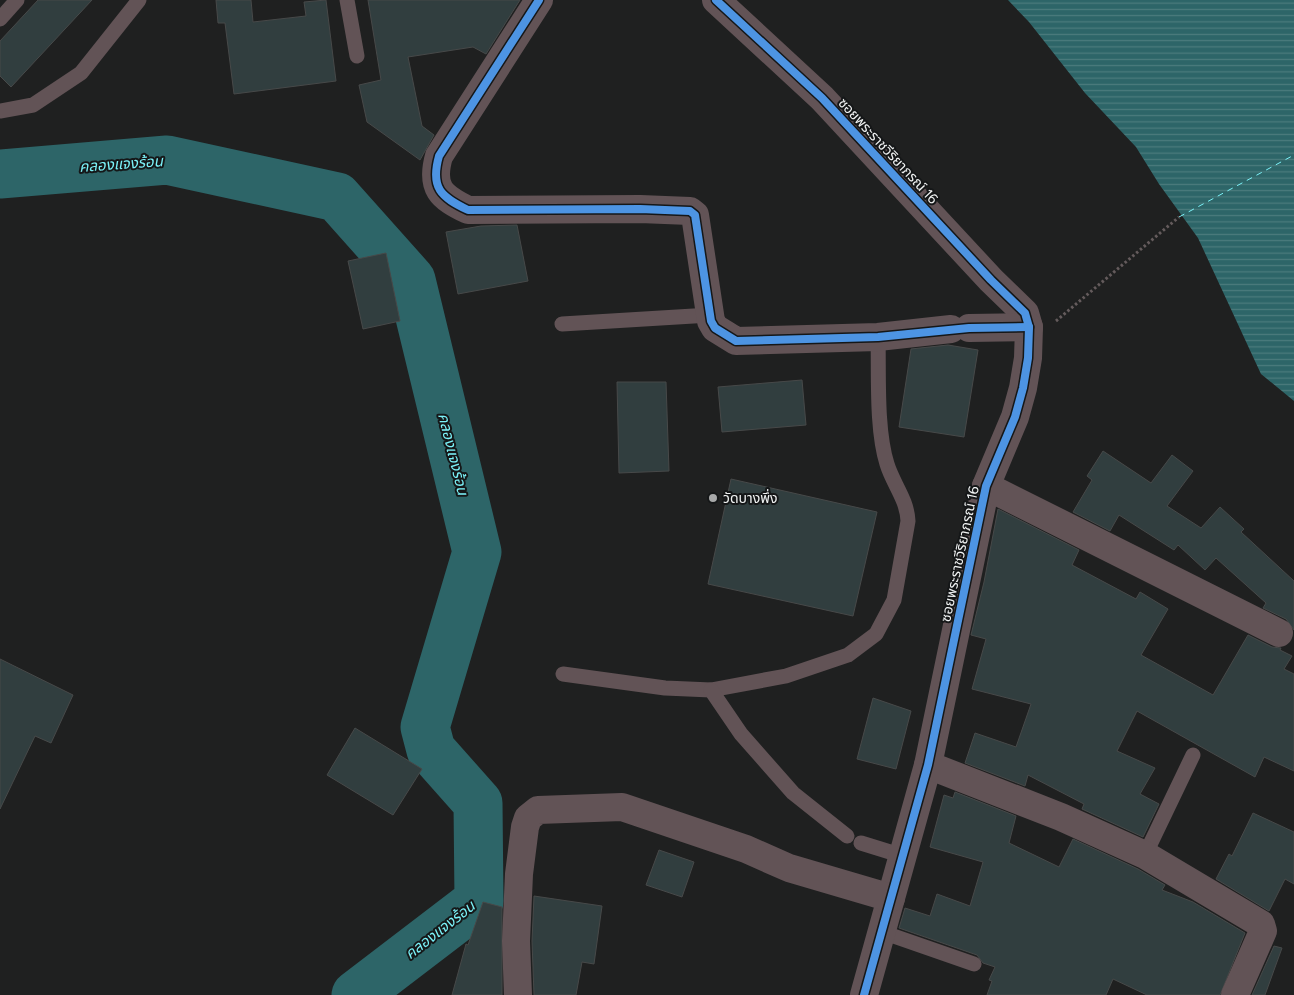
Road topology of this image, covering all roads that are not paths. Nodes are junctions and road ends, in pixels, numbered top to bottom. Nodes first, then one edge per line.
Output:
1 (17, 0) edge
2 (139, 0) edge
3 (347, 0) edge
4 (539, 0) edge
5 (716, 0) edge
6 (0, 19) edge
7 (357, 56) dead end
8 (0, 111) edge
9 (710, 315) junction
10 (562, 324) dead end
11 (1041, 325) junction
12 (878, 337) junction
13 (986, 486) junction
14 (1279, 633) dead end
15 (563, 674) dead end
16 (711, 690) junction
17 (1193, 755) dead end
18 (928, 765) junction
19 (1145, 855) junction
20 (903, 856) junction
21 (891, 898) junction
22 (882, 932) junction
23 (974, 964) dead end
24 (518, 995) edge
25 (864, 995) edge
26 (1235, 995) edge

1 - 6 lane
2 - 8 lane
3 - 7 lane
4 - 9 street
5 - 11 street, ซอยพระราชวีริยาภรณ์ 16
9 - 10 lane
9 - 12 street
11 - 12 street
11 - 13 street, ซอยพระราชวีริยาภรณ์ 16
12 - 16 lane
13 - 14 street
13 - 18 street, ซอยพระราชวีริยาภรณ์ 16
15 - 16 lane
16 - 20 lane
17 - 19 lane
18 - 19 street
18 - 20 street, ซอยพระราชวีริยาภรณ์ 16
19 - 26 street
20 - 21 street, ซอยพระราชวีริยาภรณ์ 16
21 - 22 street, ซอยพระราชวีริยาภรณ์ 16
21 - 24 street
22 - 23 lane
22 - 25 street, ซอยพระราชวีริยาภรณ์ 16

